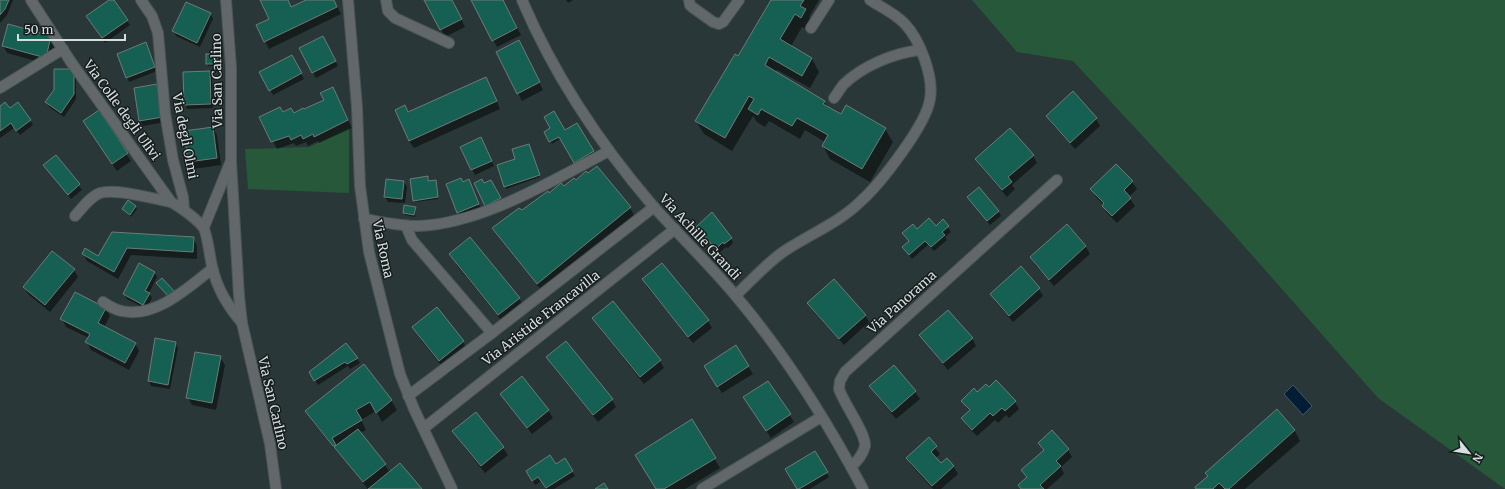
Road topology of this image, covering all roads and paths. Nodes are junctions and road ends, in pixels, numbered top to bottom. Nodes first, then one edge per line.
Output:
1 (32, 0) edge
2 (141, 0) edge
3 (226, 0) edge
4 (348, 0) edge
5 (386, 0) edge
6 (522, 0) edge
7 (689, 0) edge
8 (739, 0) edge
9 (829, 0) edge
10 (870, 0) edge
11 (812, 28) dead end
12 (449, 43) dead end
13 (63, 49) junction
14 (920, 50) junction
15 (0, 88) edge
16 (834, 98) dead end
17 (609, 151) junction
18 (231, 161) junction
19 (1057, 180) dead end
20 (171, 202) junction
21 (654, 207) junction
22 (184, 210) junction
23 (75, 216) dead end
24 (364, 219) junction
25 (406, 226) junction
26 (204, 227) junction
27 (675, 229) junction
28 (212, 269) junction
29 (736, 295) junction
30 (103, 302) dead end
31 (242, 323) junction
32 (492, 333) junction
33 (408, 396) junction
34 (822, 417) junction
35 (424, 428) junction
36 (851, 467) junction
37 (276, 489) edge
38 (452, 489) edge
39 (702, 489) edge
40 (864, 489) edge

1 - 13 street, Via Colle degli Ulivi
2 - 22 street, Via degli Olmi
3 - 18 street, Via San Carlino
4 - 24 street, Via Roma
5 - 12 street
6 - 17 street, Via Achille Grandi
7 - 8 street
9 - 11 street
10 - 14 street
13 - 15 street
13 - 20 street, Via Colle degli Ulivi
14 - 16 street
14 - 29 street
17 - 21 street, Via Achille Grandi
17 - 25 street
18 - 26 street, Via San Carlino
18 - 31 street, Via San Carlino
19 - 36 street, Via Panorama
20 - 22 street, Via Colle degli Ulivi
20 - 23 street
21 - 27 street, Via Achille Grandi
21 - 32 street, Via Aristide Francavilla
22 - 26 street
24 - 25 street
24 - 33 street, Via Roma
25 - 32 street
26 - 28 street, Via San Carlino
27 - 29 street, Via Achille Grandi
27 - 35 street, Via Aristide Francavilla
28 - 30 street
28 - 31 street, Via San Carlino
29 - 34 street, Via Achille Grandi
31 - 37 street, Via San Carlino
32 - 33 street, Via Aristide Francavilla
33 - 35 street, Via Roma
34 - 36 street, Via Achille Grandi
34 - 39 street
35 - 38 street, Via Roma
36 - 40 street, Via Achille Grandi

